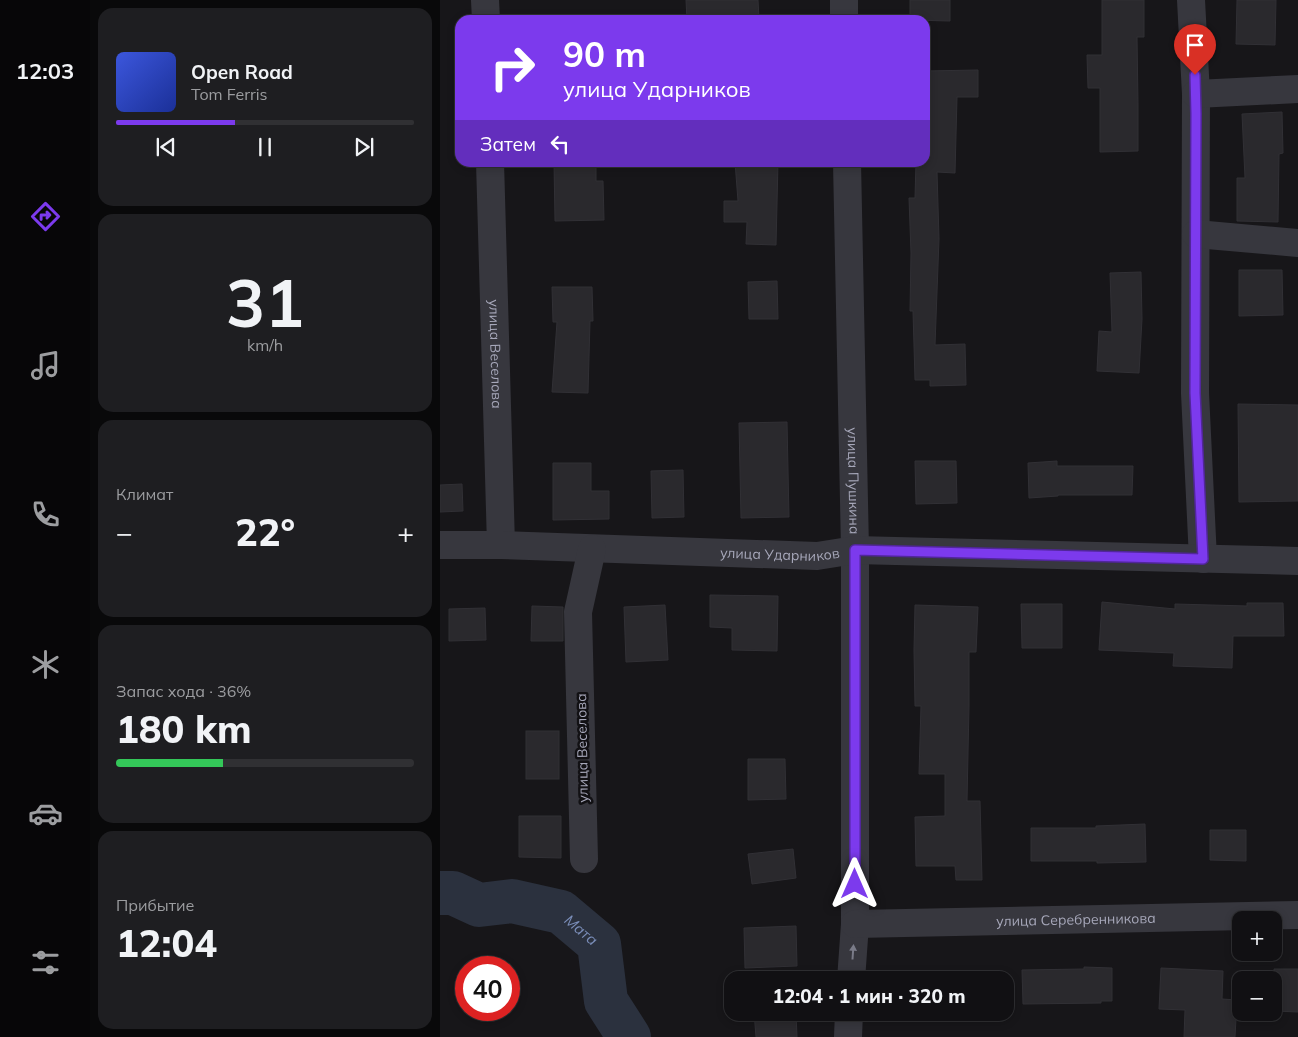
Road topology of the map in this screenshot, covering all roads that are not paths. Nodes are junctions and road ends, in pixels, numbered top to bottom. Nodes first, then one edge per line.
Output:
1 (485, 0) edge
2 (844, 0) edge
3 (1191, 0) edge
4 (486, 15) edge
5 (844, 15) edge
6 (1298, 89) edge
7 (1196, 94) junction
8 (490, 167) edge
9 (847, 167) edge
10 (1196, 234) junction
11 (1298, 243) edge
12 (440, 545) edge
13 (501, 545) junction
14 (592, 549) junction
15 (855, 550) junction
16 (1203, 559) junction
17 (1298, 561) edge
18 (584, 859) dead end
19 (1298, 915) edge
20 (855, 924) junction
21 (852, 971) edge

1 - 4 street
2 - 5 street
3 - 7 street
6 - 7 street
7 - 10 street
8 - 13 street, улица Веселова
9 - 15 street, улица Пушкина
10 - 11 street
10 - 16 street
12 - 13 street, улица Ударников
13 - 14 street, улица Ударников
14 - 15 street, улица Ударников
14 - 18 street, улица Веселова
15 - 16 street, улица Ударников
15 - 20 street, улица Пушкина
16 - 17 street, улица Ударников
19 - 20 street, улица Серебренникова
21 -> 20 street, улица Пушкина

